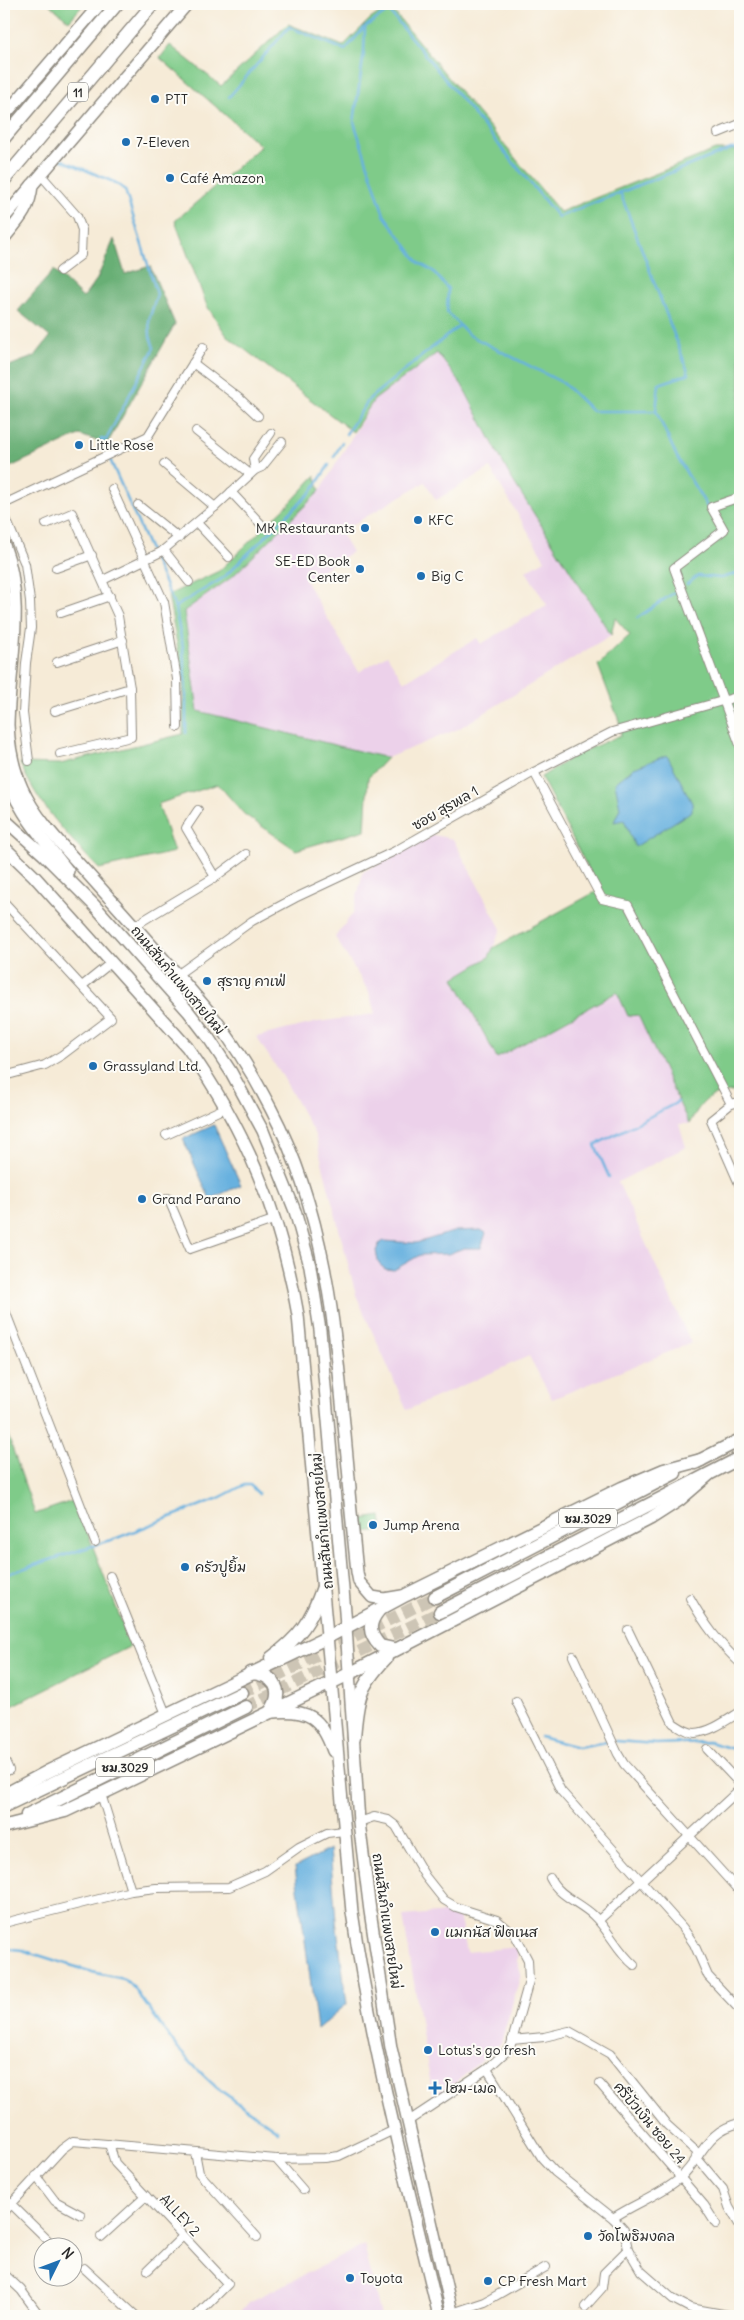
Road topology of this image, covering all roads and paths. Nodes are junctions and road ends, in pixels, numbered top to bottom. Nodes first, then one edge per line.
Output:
1 (100, 4) edge
2 (117, 4) edge
3 (153, 4) edge
4 (187, 4) edge
5 (4, 116) edge
6 (740, 124) edge
7 (718, 133) dead end
8 (4, 138) edge
9 (41, 175) junction
10 (4, 180) edge
11 (32, 185) junction
12 (4, 218) edge
13 (4, 238) edge
14 (60, 271) dead end
15 (203, 347) dead end
16 (193, 363) junction
17 (258, 416) dead end
18 (196, 431) dead end
19 (271, 433) dead end
20 (282, 442) dead end
21 (164, 464) dead end
22 (252, 472) junction
23 (112, 489) dead end
24 (232, 492) junction
25 (740, 497) edge
26 (4, 504) edge
27 (138, 505) dead end
28 (215, 507) junction
29 (4, 514) edge
30 (197, 523) junction
31 (46, 524) dead end
32 (261, 524) dead end
33 (179, 538) junction
34 (4, 545) edge
35 (162, 551) junction
36 (92, 555) junction
37 (229, 557) dead end
38 (148, 558) junction
39 (56, 568) dead end
40 (103, 580) junction
41 (189, 582) dead end
42 (110, 596) junction
43 (4, 600) edge
44 (61, 614) dead end
45 (123, 640) junction
46 (4, 643) edge
47 (57, 662) dead end
48 (130, 688) junction
49 (740, 696) edge
50 (722, 700) junction
51 (56, 711) dead end
52 (24, 725) junction
53 (8, 726) junction
54 (178, 727) dead end
55 (740, 745) edge
56 (60, 754) dead end
57 (29, 761) dead end
58 (4, 765) edge
59 (534, 772) junction
60 (198, 810) dead end
61 (4, 818) edge
62 (4, 847) edge
63 (246, 854) dead end
64 (215, 877) junction
65 (4, 902) edge
66 (94, 905) junction
67 (134, 926) junction
68 (112, 962) junction
69 (180, 978) junction
70 (82, 986) junction
71 (188, 1011) junction
72 (231, 1072) junction
73 (4, 1076) edge
74 (740, 1102) edge
75 (731, 1104) junction
76 (227, 1107) junction
77 (271, 1109) junction
78 (166, 1135) dead end
79 (740, 1186) edge
80 (168, 1198) dead end
81 (276, 1219) junction
82 (322, 1250) junction
83 (314, 1294) junction
84 (4, 1308) edge
85 (327, 1410) junction
86 (740, 1440) edge
87 (740, 1458) edge
88 (701, 1460) junction
89 (708, 1475) junction
90 (350, 1488) junction
91 (95, 1542) dead end
92 (110, 1576) dead end
93 (323, 1587) junction
94 (406, 1595) junction
95 (435, 1597) tunnel mouth
96 (690, 1598) dead end
97 (380, 1609) junction
98 (440, 1612) tunnel mouth
99 (346, 1628) junction
100 (628, 1630) dead end
101 (328, 1637) junction
102 (394, 1648) junction
103 (573, 1656) dead end
104 (740, 1663) edge
105 (250, 1673) junction
106 (349, 1674) junction
107 (332, 1682) junction
108 (242, 1693) tunnel mouth
109 (516, 1701) dead end
110 (246, 1707) tunnel mouth
111 (270, 1712) junction
112 (740, 1712) edge
113 (166, 1714) junction
114 (354, 1738) junction
115 (707, 1749) dead end
116 (4, 1759) edge
117 (338, 1764) junction
118 (4, 1772) edge
119 (740, 1784) edge
120 (740, 1789) edge
121 (100, 1794) junction
122 (4, 1795) edge
123 (4, 1806) edge
124 (359, 1822) junction
125 (5, 1826) edge
126 (344, 1832) junction
127 (690, 1836) junction
128 (550, 1878) dead end
129 (641, 1881) junction
130 (131, 1890) junction
131 (740, 1892) edge
132 (599, 1920) junction
133 (4, 1923) edge
134 (634, 1965) dead end
135 (740, 2010) edge
136 (512, 2040) junction
137 (390, 2048) junction
138 (376, 2051) junction
139 (486, 2069) junction
140 (600, 2084) dead end
141 (407, 2122) junction
142 (740, 2123) edge
143 (394, 2130) junction
144 (109, 2144) junction
145 (195, 2152) junction
146 (698, 2156) junction
147 (276, 2159) junction
148 (36, 2176) junction
149 (680, 2178) junction
150 (303, 2190) dead end
151 (146, 2196) junction
152 (4, 2197) edge
153 (10, 2205) junction
154 (4, 2212) edge
155 (81, 2215) dead end
156 (612, 2218) junction
157 (716, 2224) dead end
158 (740, 2226) edge
159 (183, 2236) junction
160 (101, 2237) dead end
161 (257, 2237) dead end
162 (45, 2238) edge
163 (628, 2249) junction
164 (546, 2267) dead end
165 (84, 2268) dead end
166 (148, 2270) dead end
167 (4, 2274) edge
168 (585, 2307) dead end
169 (689, 2312) edge
170 (453, 2315) edge
171 (40, 2316) edge
172 (136, 2316) edge
173 (196, 2316) edge
174 (439, 2316) edge
175 (734, 2316) edge

1 - 5 main road
2 - 8 main road, 11
3 - 10 main road, 11
4 - 9 main road
6 - 7 street
9 - 11 main road
9 - 14 street
11 - 12 main road
11 - 13 main road
15 - 16 street
16 - 17 street
16 - 26 street
18 - 22 street
19 - 22 street
20 - 22 street
21 - 28 street
22 - 24 street
23 - 38 street
24 - 28 street
24 - 32 street
25 - 50 street
27 - 33 street
28 - 30 street
29 - 52 street
30 - 33 street
30 - 37 street
31 - 36 street
33 - 35 street
34 - 53 main road
35 - 38 street
35 - 41 street
36 - 39 street
36 - 40 street
38 - 40 street
38 - 54 street
40 - 42 street
42 - 44 street
42 - 45 street
43 - 46 main road
45 - 47 street
45 - 48 street
48 - 51 street
48 - 56 street
49 - 50 street, ซอย สุรพล 1
50 - 55 street
50 - 59 street, ซอย สุรพล 1
52 - 53 street
52 - 57 street
53 - 67 main road
58 - 66 main road
59 - 69 street, ซอย สุรพล 1
59 - 75 street
60 - 64 street
61 - 66 main road, ถนนสันกำแพงสายใหม่
62 - 68 main road, ถนนสันกำแพงสายใหม่
63 - 64 street
64 - 67 street
65 - 70 street
66 - 71 main road, ถนนสันกำแพงสายใหม่
67 - 69 main road
68 - 70 street
68 - 76 main road, ถนนสันกำแพงสายใหม่
69 - 71 main road
69 - 77 main road
70 - 73 street
71 - 72 main road, ถนนสันกำแพงสายใหม่
72 - 77 main road
72 - 83 main road, ถนนสันกำแพงสายใหม่
74 - 75 street
75 - 79 street
76 - 78 street
76 - 81 main road, ถนนสันกำแพงสายใหม่
77 - 82 main road
80 - 81 street
81 - 93 main road, ถนนสันกำแพงสายใหม่
82 - 83 main road
82 - 90 main road
83 - 85 main road, ถนนสันกำแพงสายใหม่
84 - 91 street
85 - 90 main road
85 - 99 main road, ถนนสันกำแพงสายใหม่
86 - 88 main road, ชม.3029
87 - 89 main road, ชม.3029
88 - 94 main road
88 - 95 main road, ชม.3029
89 - 98 main road, ชม.3029
89 - 102 main road
90 - 94 main road
92 - 113 street
93 - 101 main road, ถนนสันกำแพงสายใหม่
93 - 105 main road
94 - 97 main road
96 - 104 street
97 - 99 main road
97 - 102 main road
99 - 101 main road
99 - 106 main road, ถนนสันกำแพงสายใหม่
100 - 112 street
101 - 105 main road
101 - 107 main road, ถนนสันกำแพงสายใหม่
102 - 106 main road
102 - 114 main road
103 - 127 street
105 - 111 main road
105 - 113 main road
106 - 107 main road
106 - 114 main road, ถนนสันกำแพงสายใหม่
107 - 111 main road
107 - 117 main road, ถนนสันกำแพงสายใหม่
108 - 123 main road, ชม.3029
109 - 129 street
110 - 125 main road, ชม.3029
111 - 117 main road
111 - 121 main road
113 - 122 main road
114 - 124 main road, ถนนสันกำแพงสายใหม่
115 - 119 street
116 - 118 street
117 - 126 main road, ถนนสันกำแพงสายใหม่
120 - 127 street
121 - 125 main road
121 - 130 street
124 - 136 street
124 - 137 main road, ถนนสันกำแพงสายใหม่
126 - 130 street
126 - 138 main road, ถนนสันกำแพงสายใหม่
127 - 129 street
127 - 131 street
128 - 132 street
129 - 132 street
129 - 135 street
130 - 133 street
132 - 134 street
136 - 139 street
136 - 146 street
137 - 138 main road
137 - 141 main road, ถนนสันกำแพงสายใหม่
138 - 143 main road, ถนนสันกำแพงสายใหม่
139 - 141 street
139 - 156 street
140 - 149 street, ศรีบัวเงิน ซอย 24
141 - 170 main road, ถนนสันกำแพงสายใหม่
142 - 146 street
143 - 147 street
143 - 174 main road, ถนนสันกำแพงสายใหม่
144 - 145 street
144 - 148 street
144 - 151 street, ALLEY 2
145 - 147 street
145 - 161 street
146 - 149 street
146 - 158 street
147 - 150 street
148 - 153 street
148 - 155 street
149 - 156 street
149 - 157 street, ศรีบัวเงิน ซอย 24
151 - 159 street, ALLEY 2
151 - 160 street
152 - 153 street
153 - 154 street
153 - 162 street
156 - 163 street
159 - 166 street
159 - 173 street, ALLEY 2
163 - 168 street
163 - 169 street
164 - 170 street
165 - 172 street
167 - 171 street
169 - 175 street

